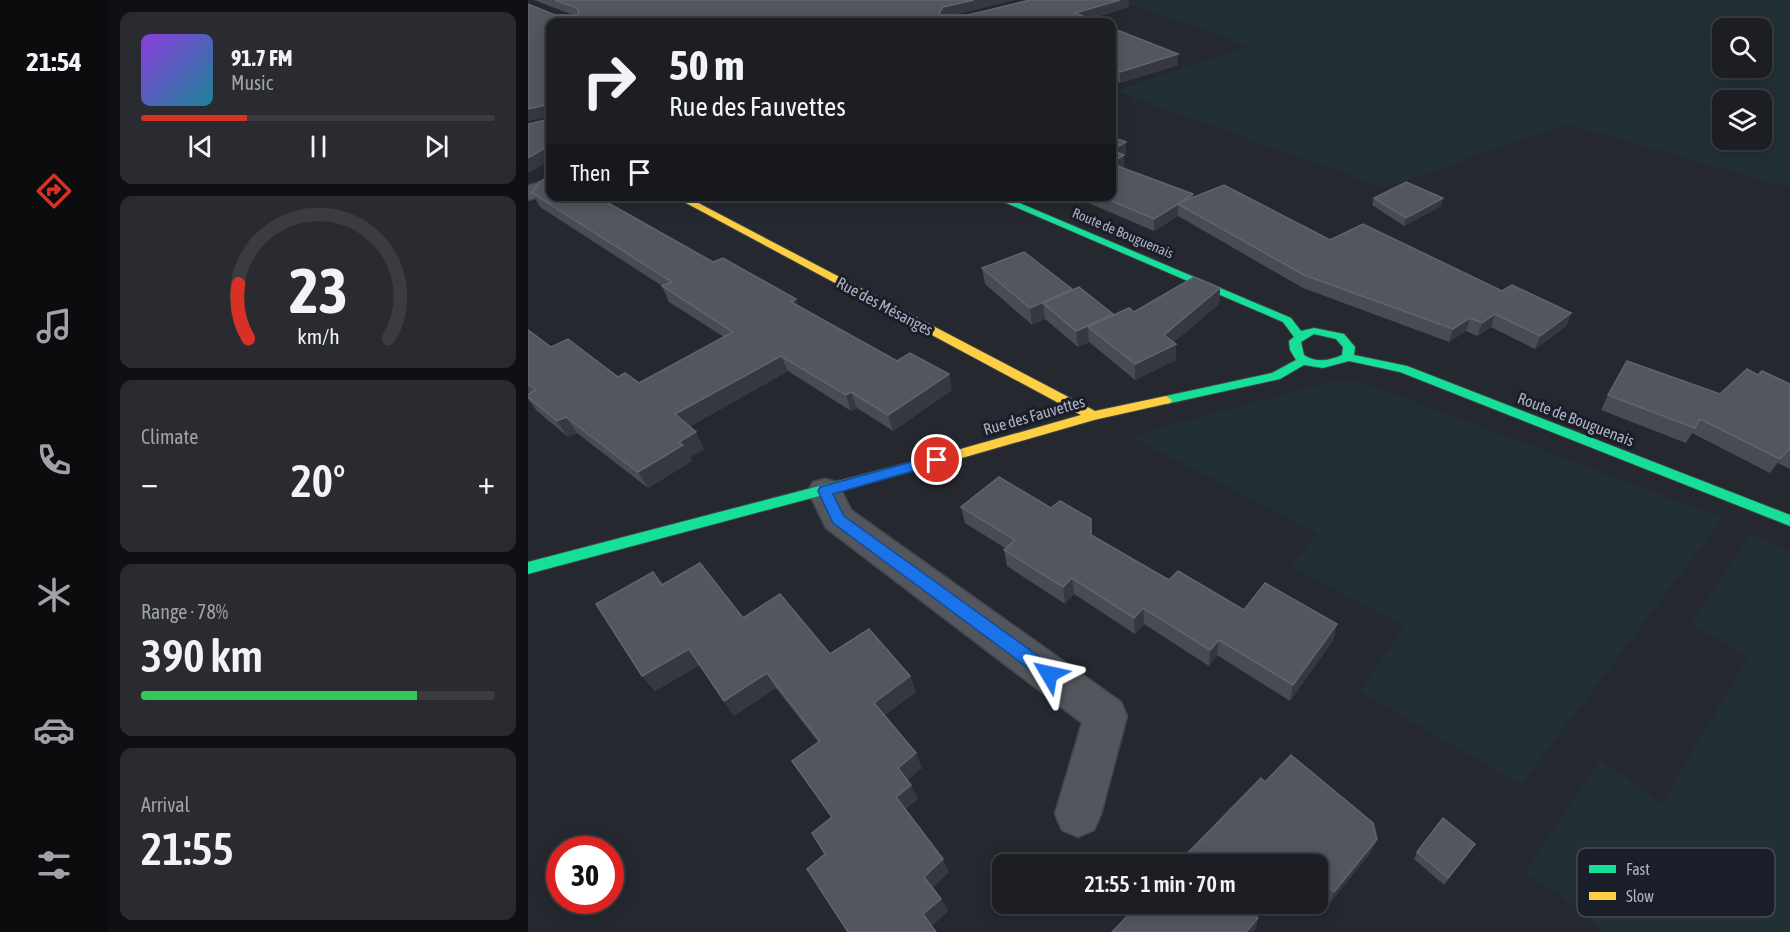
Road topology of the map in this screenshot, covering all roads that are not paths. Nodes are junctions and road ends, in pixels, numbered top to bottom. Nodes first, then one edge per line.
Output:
1 (546, 187) edge
2 (528, 193) edge
3 (686, 201) edge
4 (1006, 201) edge
5 (1299, 336) junction
6 (1348, 357) junction
7 (1304, 360) junction
8 (1093, 416) junction
9 (825, 491) junction
10 (1790, 521) edge
11 (528, 568) edge
12 (1078, 814) dead end

1 - 2 street
3 - 8 street, Rue des Mésanges
4 - 5 street, Route de Bouguenais
5 - 6 street
5 - 7 street
6 - 7 street, Route de Bouguenais
6 - 10 street, Route de Bouguenais
7 - 8 street, Rue des Fauvettes
8 - 9 street, Rue des Fauvettes
9 - 11 street, Rue des Fauvettes
9 - 12 street

